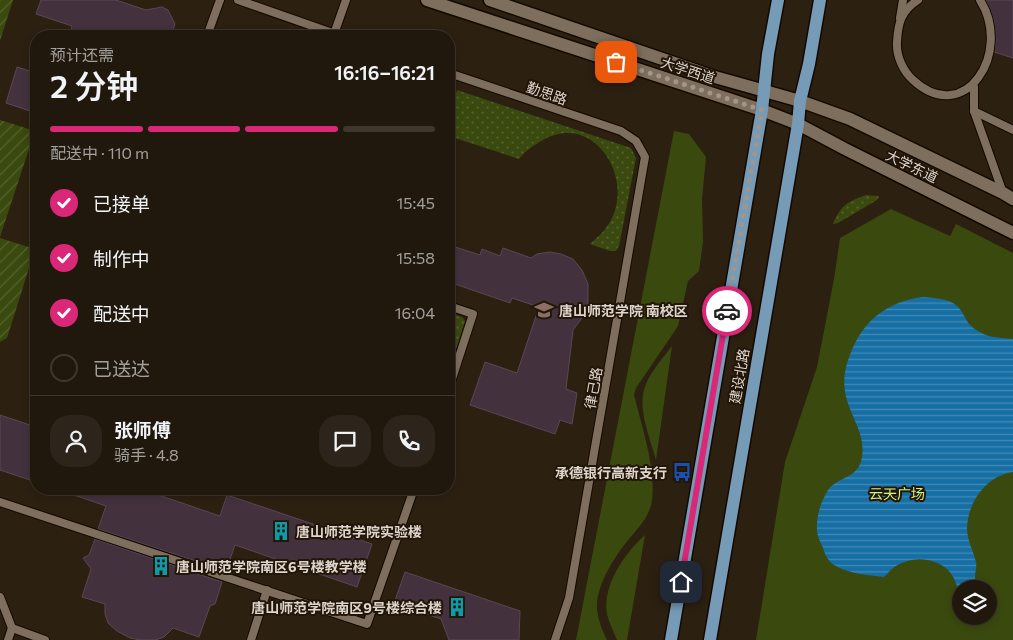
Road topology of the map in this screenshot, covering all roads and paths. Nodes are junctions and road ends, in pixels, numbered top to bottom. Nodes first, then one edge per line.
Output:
1 (220, 0) edge
2 (238, 0) edge
3 (346, 0) edge
4 (427, 0) edge
5 (490, 0) edge
6 (778, 0) edge
7 (820, 0) edge
8 (903, 0) edge
9 (918, 0) edge
10 (980, 0) edge
11 (995, 17) dead end
12 (900, 18) junction
13 (210, 30) edge
14 (324, 30) edge
15 (339, 30) edge
16 (455, 76) edge
17 (985, 79) dead end
18 (974, 87) junction
19 (763, 90) junction
20 (800, 100) junction
21 (762, 110) junction
22 (974, 111) junction
23 (798, 124) junction
24 (1013, 130) edge
25 (636, 141) joint
26 (1008, 196) edge
27 (1013, 233) edge
28 (455, 308) edge
29 (455, 359) edge
30 (458, 360) junction
31 (455, 369) edge
32 (412, 495) edge
33 (0, 502) edge
34 (267, 590) junction
35 (0, 597) edge
36 (12, 628) junction
37 (8, 640) edge
38 (45, 640) edge
39 (251, 640) edge
40 (555, 640) edge
41 (671, 640) edge
42 (710, 640) edge

1 - 13 lane
2 - 14 lane
3 - 15 lane
4 - 21 main road, 大学西道
5 - 19 main road, 大学西道
6 - 19 main road, 建设北路
7 - 20 main road, 建设北路
8 - 12 lane
9 - 12 lane
10 - 11 lane
12 - 18 lane
16 - 25 lane, 勤思路
17 - 18 lane
18 - 22 lane
19 - 20 main road, 大学西道
19 - 21 main road, 建设北路
20 - 23 main road, 建设北路
20 - 26 main road, 大学东道
21 - 23 main road, 大学西道
21 - 41 main road, 建设北路
22 - 24 lane
22 - 26 lane
23 - 27 main road, 大学东道
23 - 42 main road, 建设北路
25 - 40 lane, 律己路
28 - 30 lane
29 - 30 lane
30 - 31 lane
32 - 34 lane
33 - 34 lane
34 - 39 lane
35 - 36 lane
36 - 37 lane
36 - 38 lane

